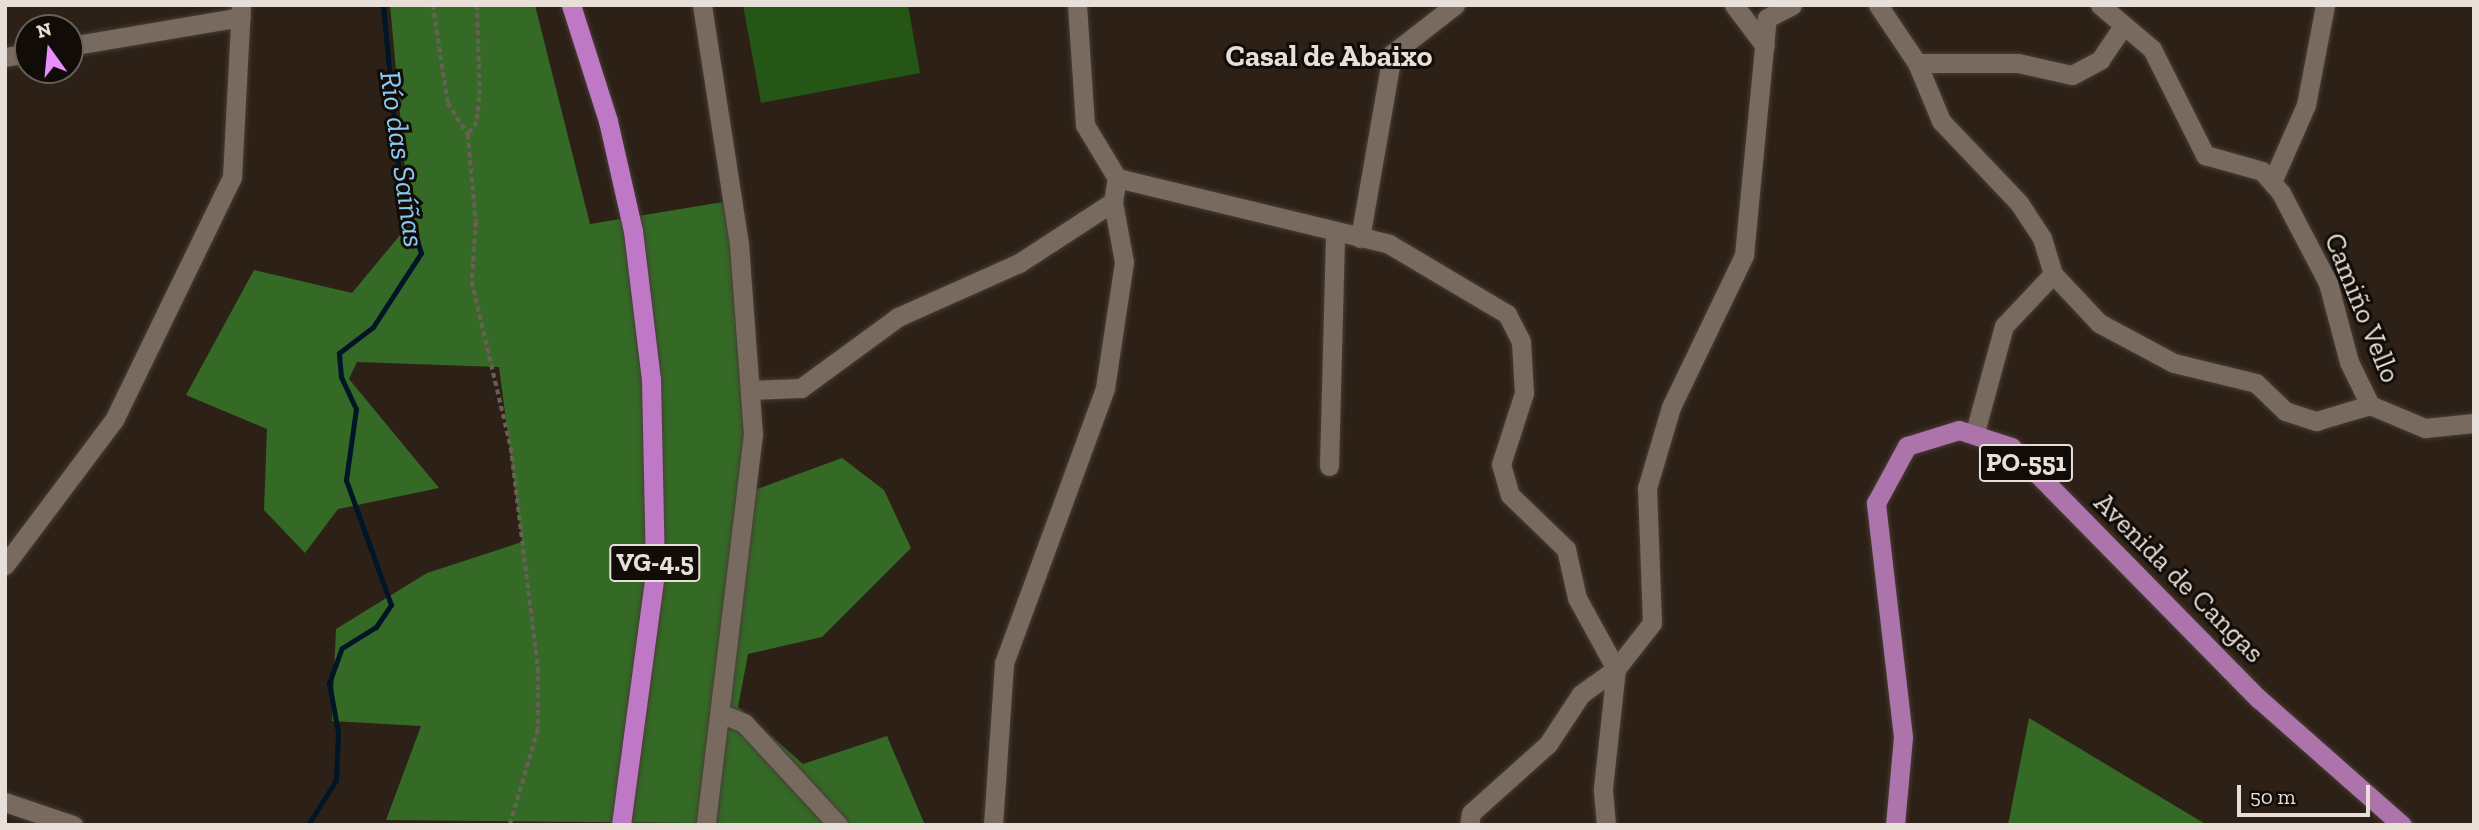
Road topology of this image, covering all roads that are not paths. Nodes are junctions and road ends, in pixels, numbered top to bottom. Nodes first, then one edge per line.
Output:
1 (571, 5) edge
2 (702, 5) edge
3 (1077, 5) edge
4 (1455, 5) edge
5 (1734, 5) edge
6 (1792, 5) edge
7 (1878, 5) edge
8 (2100, 5) edge
9 (2325, 5) edge
10 (241, 11) edge
11 (2123, 26) junction
12 (84, 43) edge
13 (1765, 46) junction
14 (1917, 63) junction
15 (1117, 178) junction
16 (2272, 182) junction
17 (1113, 202) junction
18 (1335, 233) junction
19 (1360, 238) junction
20 (2053, 274) junction
21 (750, 390) junction
22 (2370, 405) junction
23 (2474, 424) edge
24 (1975, 432) junction
25 (1329, 466) dead end
26 (5, 565) edge
27 (1616, 669) junction
28 (722, 713) junction
29 (5, 802) edge
30 (73, 825) edge
31 (621, 825) edge
32 (706, 825) edge
33 (838, 825) edge
34 (993, 825) edge
35 (1469, 825) edge
36 (1606, 825) edge
37 (1895, 825) edge
38 (2402, 825) edge

1 - 31 highway, VG-4.5
2 - 21 street
3 - 15 street
4 - 19 street
5 - 13 street
6 - 13 street
7 - 14 street
8 - 11 street
9 - 16 street
10 - 12 street
10 - 26 street
11 - 14 street
11 - 16 street
13 - 27 street
14 - 20 street
15 - 17 street
15 - 18 street
16 - 22 street, Camiño Vello
17 - 21 street
17 - 34 street
18 - 19 street
18 - 25 street
19 - 27 street
20 - 22 street
20 - 24 street
21 - 28 street
22 - 23 street, Camiño Vello
24 - 37 main road, Avenida de Cangas / PO-551
24 - 38 main road, Avenida de Cangas / PO-551
27 - 35 street
27 - 36 street
28 - 32 street
28 - 33 street
29 - 30 street

